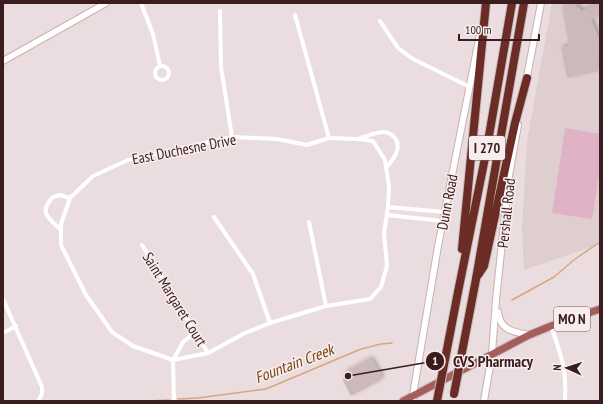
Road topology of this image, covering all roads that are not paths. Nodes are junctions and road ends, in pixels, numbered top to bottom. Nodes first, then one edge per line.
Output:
1 (106, 3) edge
2 (141, 3) edge
3 (486, 3) edge
4 (512, 3) edge
5 (524, 3) edge
6 (541, 3) edge
7 (220, 11) dead end
8 (295, 15) dead end
9 (380, 21) dead end
10 (3, 61) edge
11 (160, 66) dead end
12 (527, 78) junction
13 (470, 87) junction
14 (232, 137) junction
15 (328, 138) junction
16 (358, 139) junction
17 (386, 168) junction
18 (70, 198) junction
19 (388, 207) junction
20 (444, 212) junction
21 (387, 215) junction
22 (214, 217) dead end
23 (443, 221) junction
24 (309, 222) dead end
25 (61, 230) junction
26 (142, 245) dead end
27 (476, 279) junction
28 (458, 292) junction
29 (3, 299) edge
30 (496, 300) junction
31 (326, 306) junction
32 (600, 309) edge
33 (270, 322) junction
34 (16, 326) junction
35 (551, 326) junction
36 (196, 332) junction
37 (3, 334) edge
38 (529, 335) junction
39 (208, 353) junction
40 (492, 354) junction
41 (173, 360) junction
42 (453, 397) edge
43 (412, 398) edge
44 (38, 401) edge
45 (174, 401) edge
46 (403, 401) edge
47 (437, 401) edge
48 (484, 401) edge
49 (565, 401) edge

1 - 10 street
2 - 11 street
3 - 13 street, Dunn Road
3 - 28 highway
4 - 28 highway, I 270
5 - 27 highway, I 270
6 - 12 street, Pershall Road
7 - 14 street
8 - 15 street
9 - 13 street
12 - 27 highway
12 - 30 street, Pershall Road
13 - 20 street, Dunn Road
14 - 15 street, East Duchesne Drive
14 - 18 street, East Duchesne Drive
15 - 16 street, East Duchesne Drive
16 - 17 street
16 - 17 street
17 - 19 street
18 - 25 street
18 - 25 street
19 - 20 street
19 - 21 street
20 - 23 street, Dunn Road
21 - 23 street
21 - 31 street
22 - 33 street
23 - 43 street, Dunn Road
24 - 31 street
25 - 41 street
26 - 36 street, Saint Margaret Court
27 - 42 highway, I 270, bridge
28 - 47 highway, I 270, bridge
29 - 34 street
30 - 38 street
30 - 40 street, Pershall Road
31 - 33 street
32 - 35 main road, MO N
33 - 39 street
34 - 37 street
34 - 44 street
35 - 38 main road, MO N
35 - 49 street
36 - 39 street, Saint Margaret Court
36 - 41 street
38 - 40 main road, MO N
39 - 41 street
40 - 43 main road, MO N
40 - 48 street, Pershall Road
41 - 45 street
43 - 46 main road

